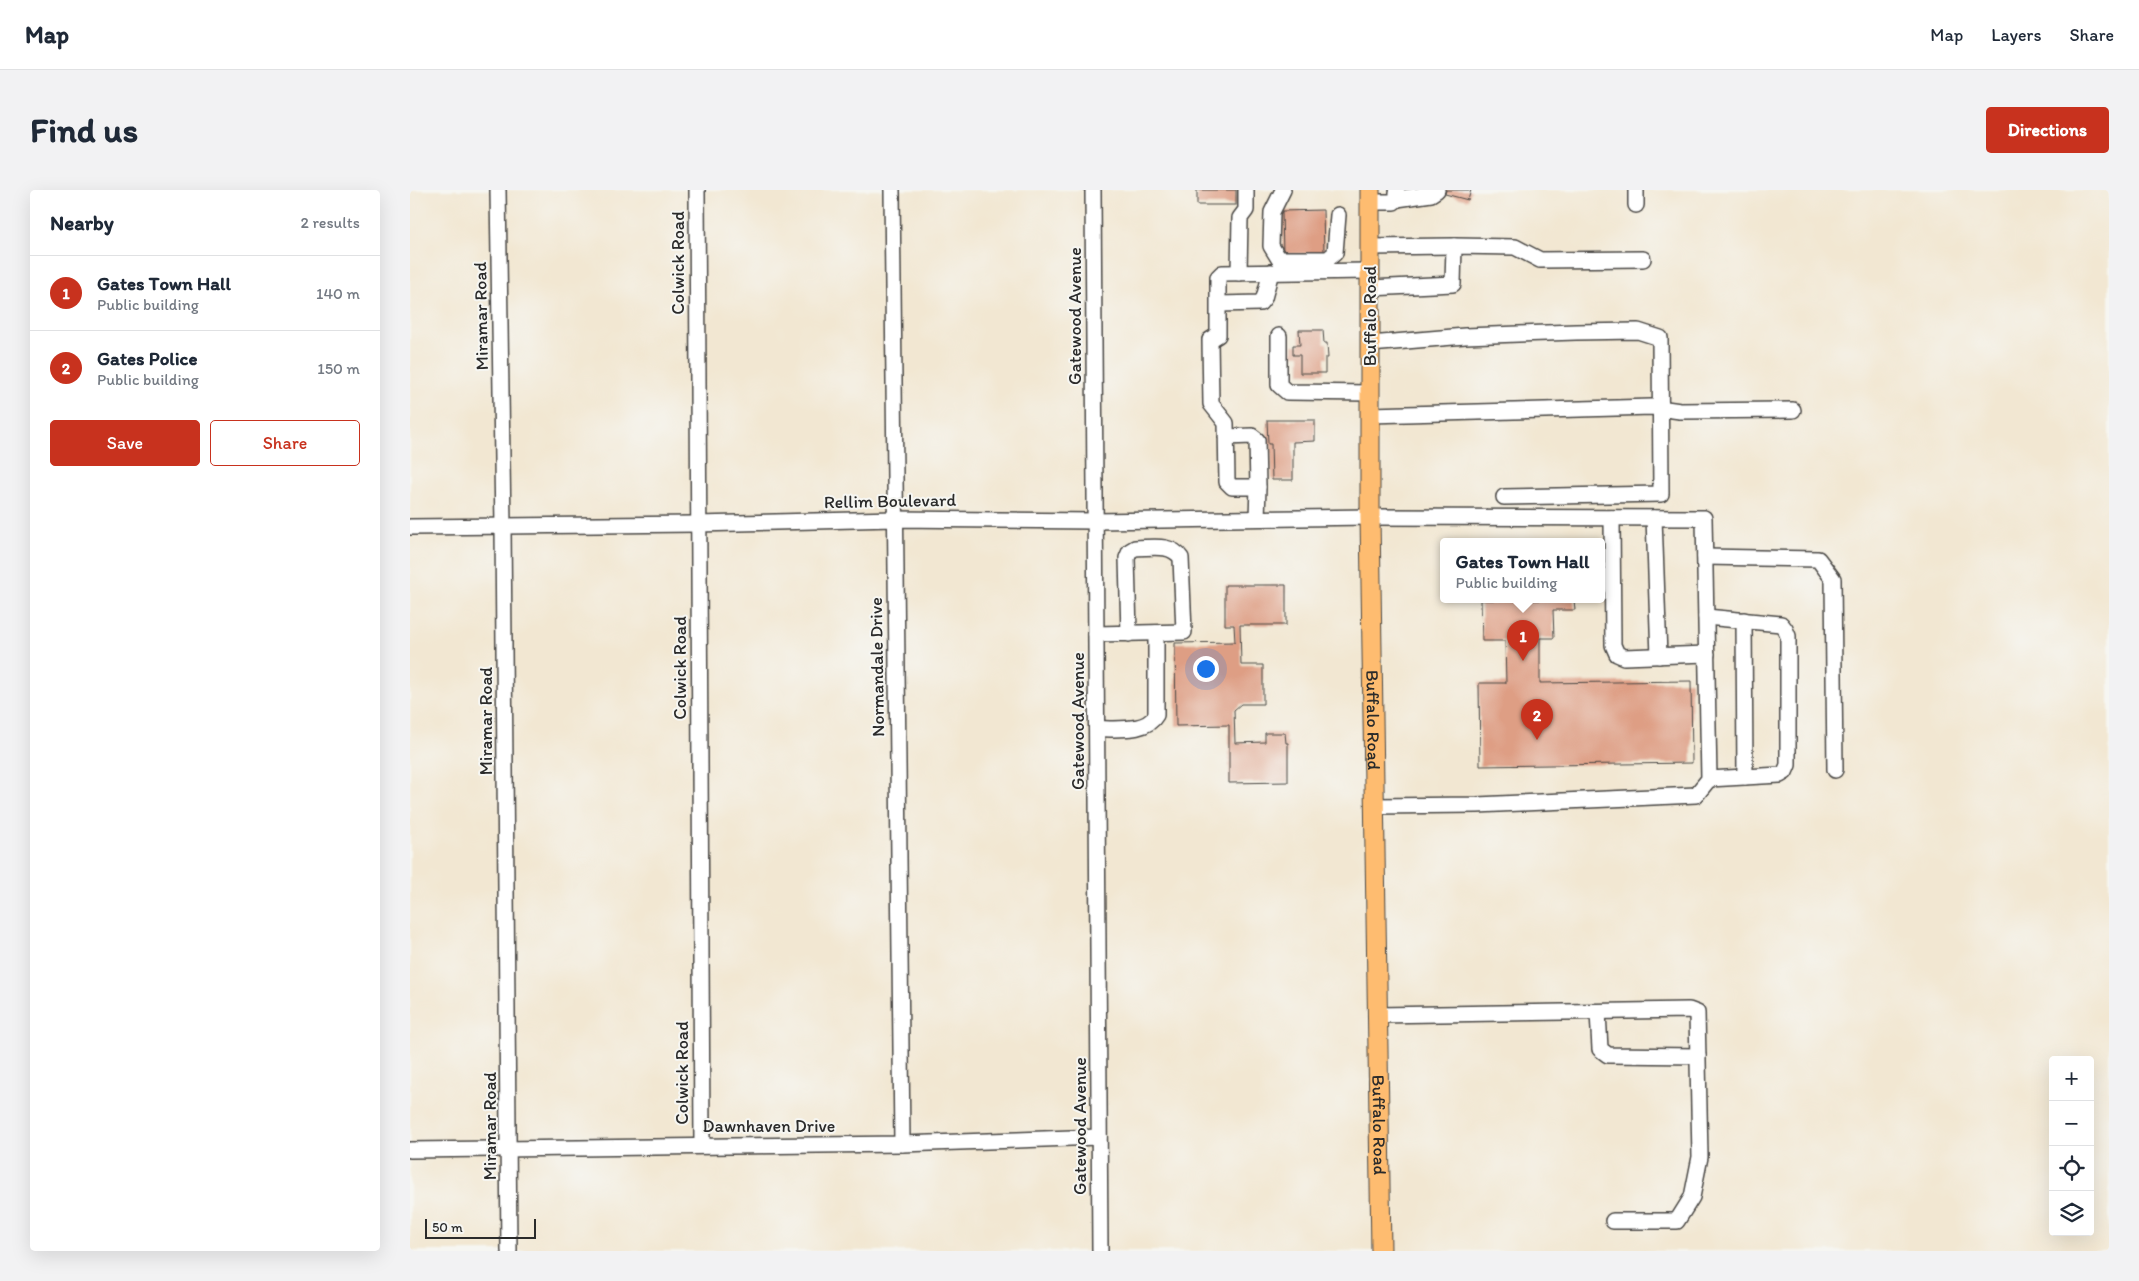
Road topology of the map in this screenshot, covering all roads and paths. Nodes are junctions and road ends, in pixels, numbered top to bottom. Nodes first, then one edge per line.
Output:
1 (498, 190) edge
2 (697, 190) edge
3 (892, 190) edge
4 (1093, 190) edge
5 (1246, 190) edge
6 (1283, 190) edge
7 (1437, 190) edge
8 (1397, 194) edge
9 (1370, 196) edge
10 (1338, 215) dead end
11 (1454, 246) junction
12 (1369, 247) junction
13 (1643, 259) dead end
14 (1271, 272) junction
15 (1238, 273) junction
16 (1370, 279) junction
17 (1219, 304) junction
18 (1279, 336) dead end
19 (1370, 344) junction
20 (1370, 393) junction
21 (1661, 408) junction
22 (1792, 410) dead end
23 (1370, 415) junction
24 (1226, 437) junction
25 (1258, 487) junction
26 (1504, 497) dead end
27 (1370, 517) junction
28 (1257, 518) junction
29 (1612, 518) junction
30 (1654, 518) junction
31 (894, 519) junction
32 (1096, 521) junction
33 (698, 524) junction
34 (503, 527) junction
35 (410, 528) edge
36 (1705, 557) junction
37 (1706, 617) junction
38 (1744, 620) junction
39 (1156, 633) junction
40 (1096, 634) junction
41 (1128, 634) junction
42 (1707, 654) junction
43 (1659, 656) junction
44 (1097, 729) junction
45 (1835, 770) dead end
46 (1745, 777) junction
47 (1709, 779) junction
48 (1374, 806) junction
49 (1598, 1012) junction
50 (1378, 1015) junction
51 (1698, 1056) junction
52 (1099, 1137) junction
53 (902, 1144) junction
54 (702, 1146) junction
55 (508, 1149) junction
56 (410, 1150) edge
57 (1613, 1222) dead end
58 (510, 1251) edge
59 (1100, 1251) edge
60 (1381, 1251) edge

1 - 34 street, Miramar Road
2 - 33 street, Colwick Road
3 - 31 street, Normandale Drive
4 - 32 street, Gatewood Avenue
5 - 15 street
6 - 10 street
7 - 8 street
8 - 9 street
9 - 12 main road, Buffalo Road
11 - 12 street
11 - 13 street
11 - 16 street
12 - 16 main road, Buffalo Road
14 - 15 street
14 - 16 street
14 - 17 street
15 - 17 street
16 - 19 main road, Buffalo Road
17 - 24 street
18 - 20 street
19 - 20 main road, Buffalo Road
19 - 21 street
20 - 23 main road, Buffalo Road
21 - 22 street
21 - 23 street
21 - 26 street
23 - 27 main road, Buffalo Road
24 - 25 street
24 - 25 street
25 - 28 street
27 - 28 street, Rellim Boulevard
27 - 29 street, Rellim Boulevard
27 - 48 main road, Buffalo Road
28 - 32 street, Rellim Boulevard
29 - 30 street, Rellim Boulevard
29 - 43 street
30 - 36 street, Rellim Boulevard
30 - 43 street
31 - 32 street, Rellim Boulevard
31 - 33 street, Rellim Boulevard
31 - 53 street, Normandale Drive
32 - 40 street, Gatewood Avenue
33 - 34 street, Rellim Boulevard
33 - 54 street, Colwick Road
34 - 35 street, Rellim Boulevard
34 - 55 street, Miramar Road
36 - 37 street
36 - 45 street
37 - 38 street
37 - 42 street
38 - 46 street
38 - 46 street
39 - 41 street
39 - 41 street
39 - 44 street
40 - 41 street
40 - 44 street, Gatewood Avenue
42 - 43 street
42 - 47 street
44 - 52 street, Gatewood Avenue
46 - 47 street
47 - 48 street
48 - 50 main road, Buffalo Road
49 - 50 street
49 - 51 street
49 - 51 street
50 - 60 main road, Buffalo Road
51 - 57 street
52 - 53 street, Dawnhaven Drive
52 - 59 street, Gatewood Avenue
53 - 54 street, Dawnhaven Drive
54 - 55 street, Dawnhaven Drive
55 - 56 street, Dawnhaven Drive
55 - 58 street, Miramar Road

